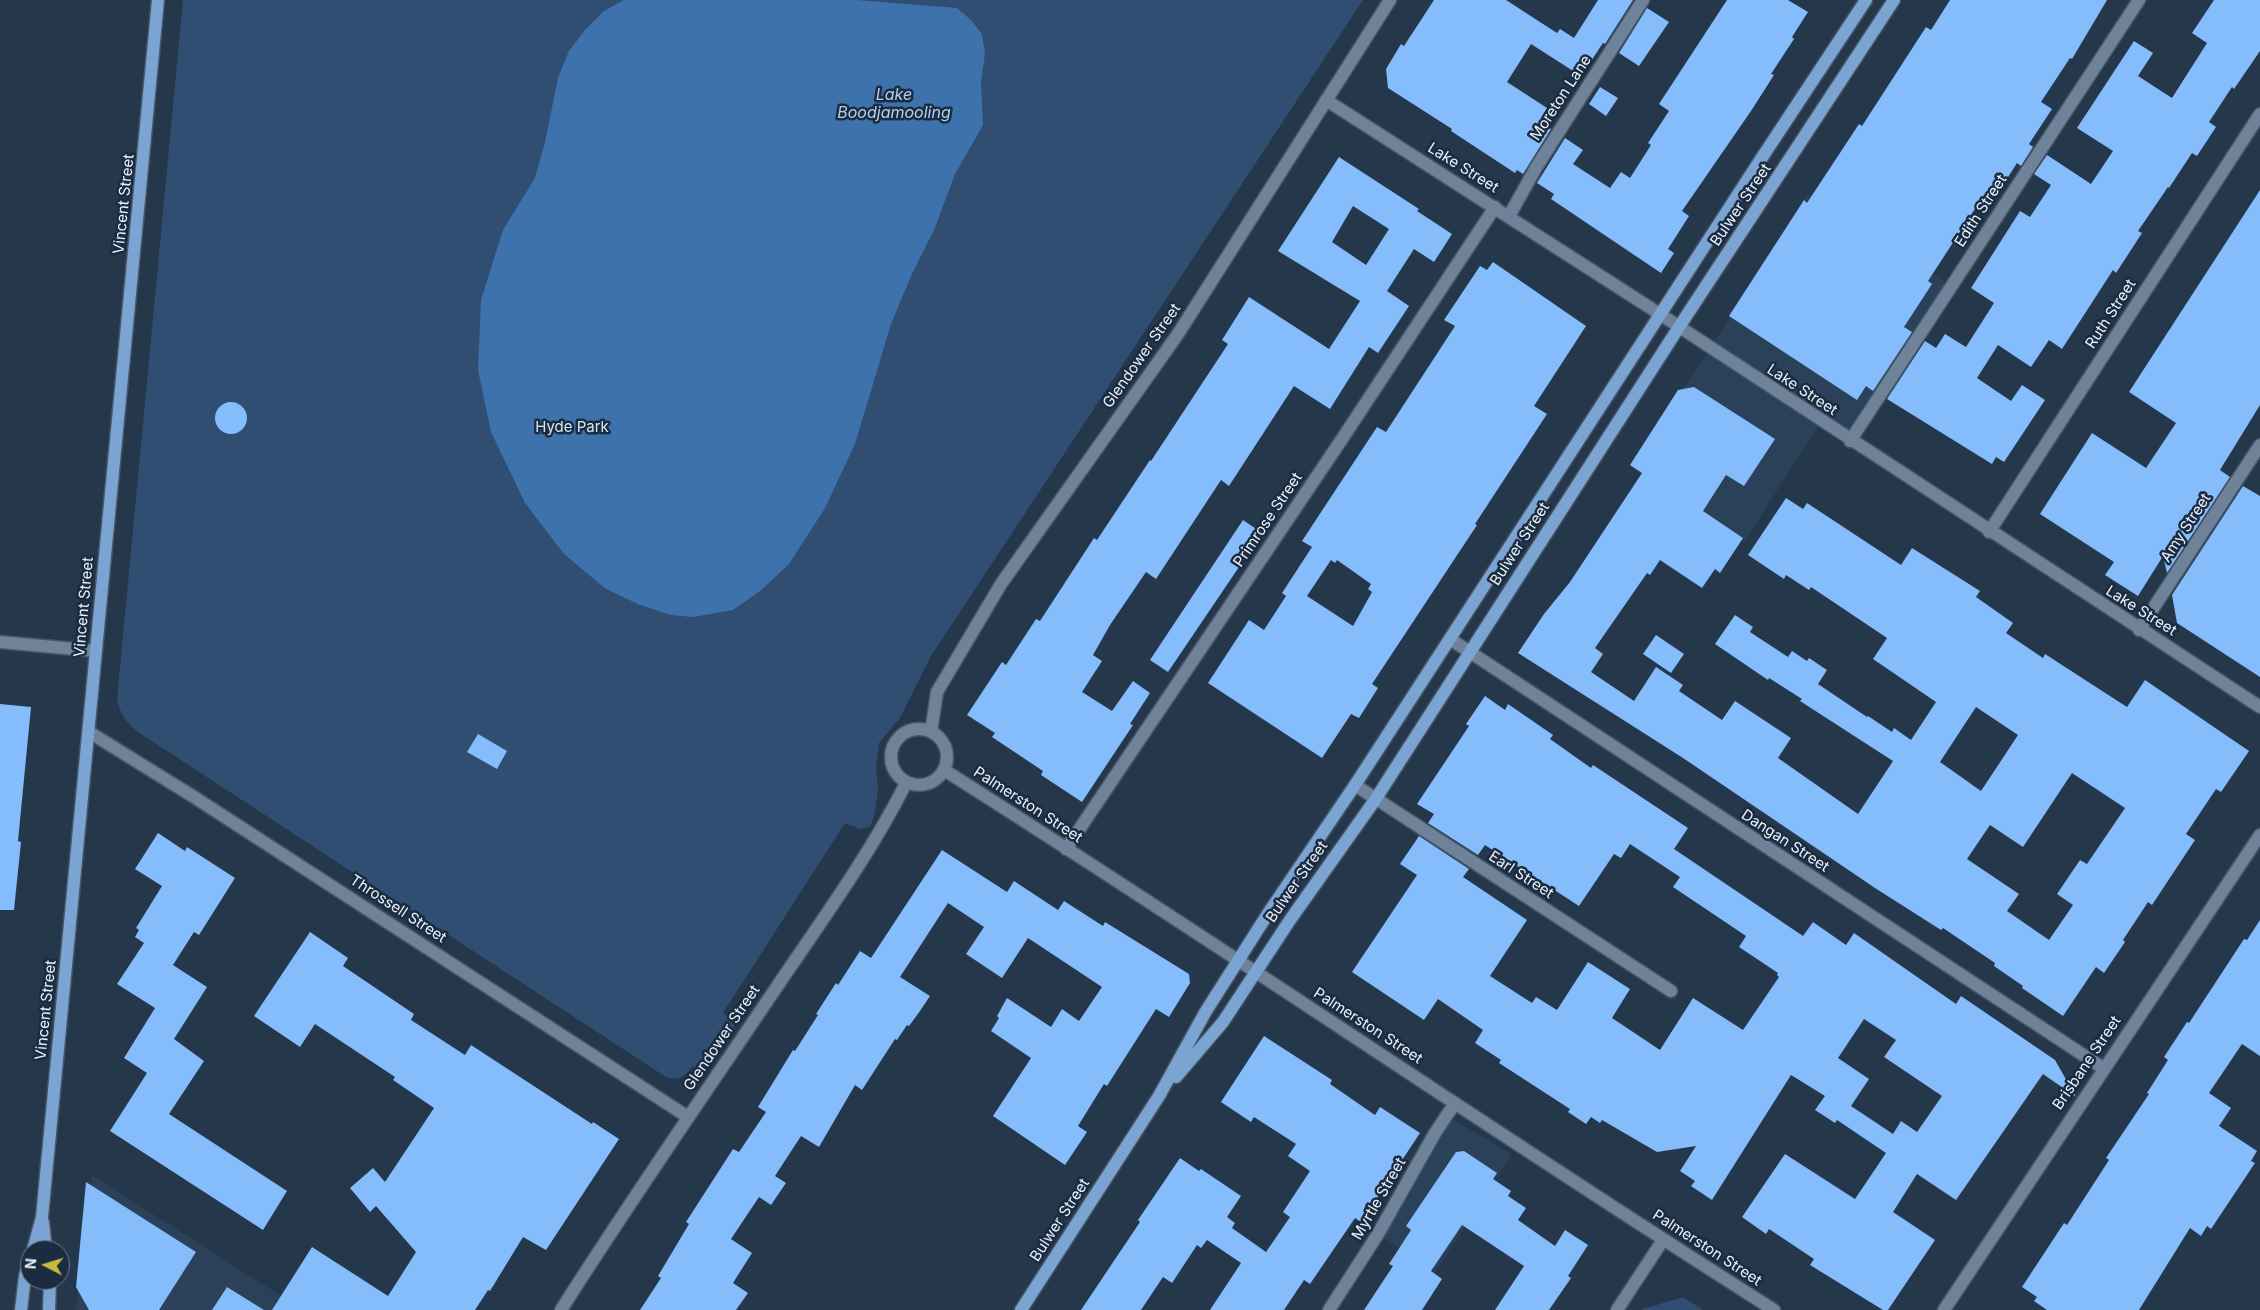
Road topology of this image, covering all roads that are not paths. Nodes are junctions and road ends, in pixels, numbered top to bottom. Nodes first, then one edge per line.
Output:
1 (158, 0) edge
2 (1390, 0) edge
3 (1643, 0) edge
4 (1866, 0) edge
5 (1894, 0) edge
6 (2138, 0) edge
7 (1326, 100) junction
8 (2260, 114) edge
9 (1495, 207) junction
10 (1509, 216) junction
11 (1660, 314) junction
12 (1679, 327) junction
13 (1850, 441) junction
14 (2260, 445) edge
15 (1989, 532) junction
16 (2139, 630) junction
17 (1450, 639) junction
18 (0, 642) edge
19 (96, 651) junction
20 (1469, 653) junction
21 (2260, 708) edge
22 (89, 732) junction
23 (931, 732) junction
24 (944, 770) junction
25 (906, 783) junction
26 (1355, 786) junction
27 (1375, 800) junction
28 (2260, 835) edge
29 (1066, 849) junction
30 (1239, 961) junction
31 (1256, 972) junction
32 (1671, 991) dead end
33 (2103, 1068) junction
34 (1159, 1096) junction
35 (1455, 1103) junction
36 (688, 1117) junction
37 (42, 1218) junction
38 (36, 1240) edge
39 (45, 1240) edge
40 (1663, 1240) junction
41 (23, 1290) edge
42 (50, 1290) edge
43 (21, 1310) edge
44 (49, 1310) edge
45 (561, 1310) edge
46 (1021, 1310) edge
47 (1329, 1310) edge
48 (1617, 1310) edge
49 (1774, 1310) edge
50 (1944, 1310) edge

1 - 19 main road, Vincent Street
2 - 7 street, Glendower Street
3 - 10 street, Moreton Lane
4 - 11 main road, Bulwer Street
5 - 12 main road, Bulwer Street
6 - 13 street, Edith Street
7 - 9 street, Lake Street
7 - 23 street, Glendower Street
8 - 15 street, Ruth Street
9 - 10 street, Lake Street
9 - 29 street, Primrose Street
10 - 11 street, Lake Street
11 - 12 street, Lake Street
11 - 17 main road, Bulwer Street
12 - 13 street, Lake Street
12 - 20 main road, Bulwer Street
13 - 15 street, Lake Street
14 - 16 street, Amy Street
15 - 16 street, Lake Street
16 - 21 street, Lake Street
17 - 20 street, Dangan Street
17 - 26 main road, Bulwer Street
18 - 19 street
19 - 22 main road, Vincent Street
20 - 27 main road, Bulwer Street
20 - 33 street, Dangan Street
22 - 36 street, Throssell Street
22 - 37 main road, Vincent Street
23 - 24 street
23 - 25 street
24 - 25 street
24 - 29 street, Palmerston Street
25 - 36 street, Glendower Street
26 - 27 street, Earl Street
26 - 30 main road, Bulwer Street
27 - 31 main road, Bulwer Street
27 - 32 street, Earl Street
28 - 33 street, Brisbane Street
29 - 30 street, Palmerston Street
30 - 31 street, Palmerston Street
30 - 34 main road, Bulwer Street
31 - 34 main road, Bulwer Street
31 - 35 street, Palmerston Street
33 - 50 street, Brisbane Street
34 - 46 main road, Bulwer Street
35 - 40 street, Palmerston Street
35 - 47 street, Myrtle Street
36 - 45 street, Glendower Street
37 - 38 main road, Vincent Street
37 - 39 main road, Vincent Street
40 - 48 street
40 - 49 street, Palmerston Street
41 - 43 main road
42 - 44 main road

